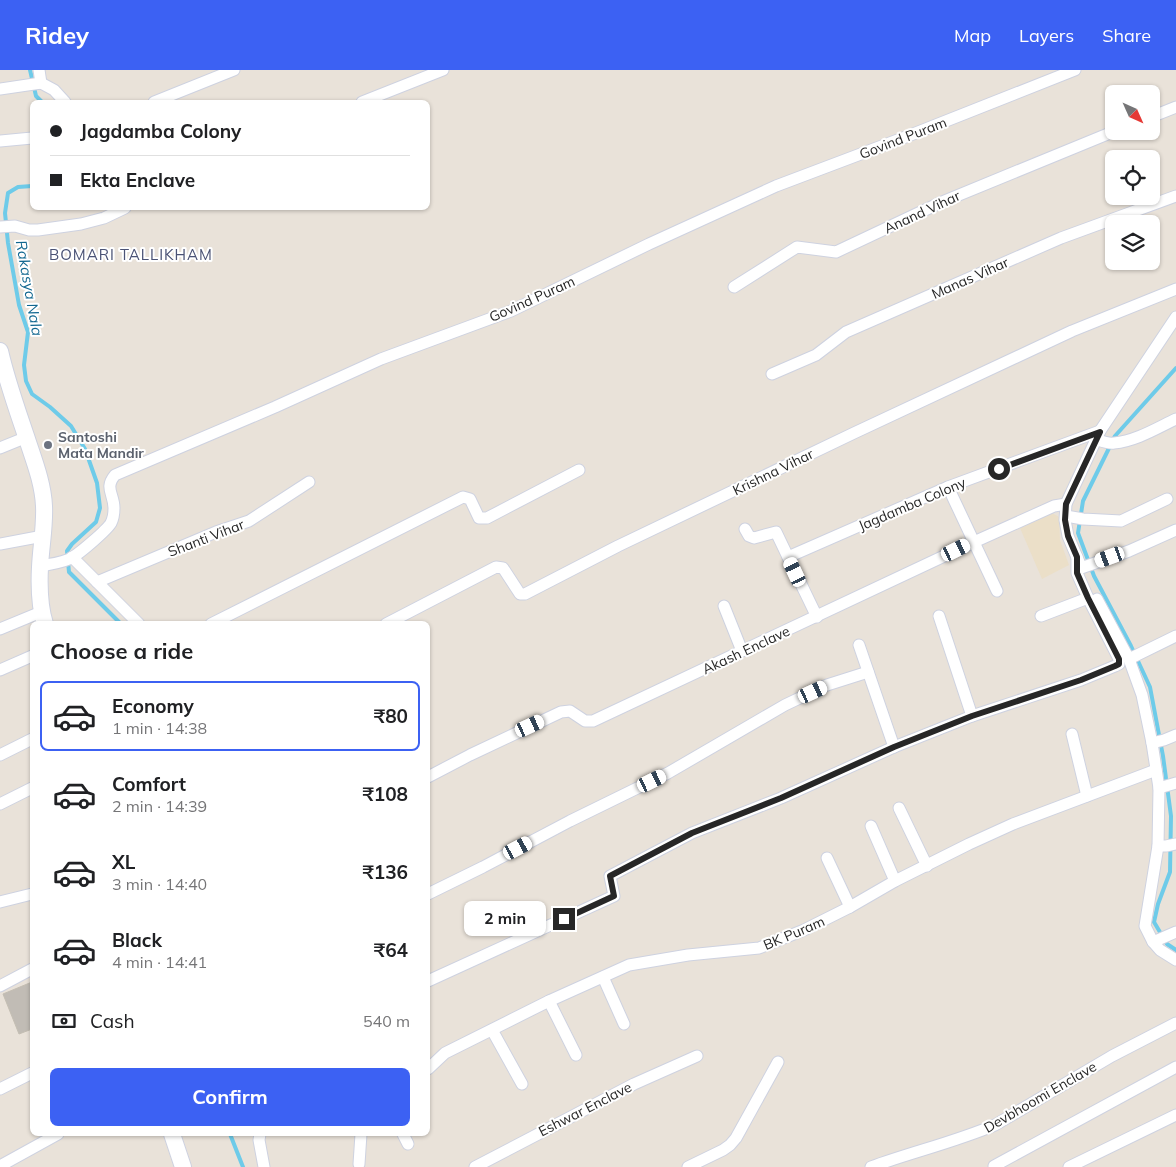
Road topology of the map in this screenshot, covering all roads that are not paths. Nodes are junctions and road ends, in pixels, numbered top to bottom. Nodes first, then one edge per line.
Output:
1 (39, 70) edge
2 (234, 70) edge
3 (443, 70) edge
4 (1075, 70) edge
5 (41, 83) junction
6 (0, 89) edge
7 (63, 100) edge
8 (159, 100) edge
9 (367, 100) edge
10 (1176, 107) edge
11 (1160, 113) edge
12 (1105, 135) edge
13 (30, 138) edge
14 (0, 141) edge
15 (1176, 196) edge
16 (121, 210) edge
17 (1, 227) edge
18 (734, 287) dead end
19 (1176, 289) edge
20 (1176, 317) edge
21 (0, 351) edge
22 (772, 374) dead end
23 (1176, 419) edge
24 (1097, 435) junction
25 (27, 437) junction
26 (0, 448) edge
27 (579, 470) dead end
28 (309, 482) dead end
29 (948, 487) junction
30 (1167, 499) dead end
31 (1066, 504) junction
32 (1075, 518) junction
33 (745, 529) dead end
34 (1176, 530) edge
35 (43, 536) junction
36 (974, 542) junction
37 (0, 544) edge
38 (72, 557) junction
39 (788, 557) junction
40 (1084, 564) junction
41 (40, 566) junction
42 (97, 582) junction
43 (997, 591) dead end
44 (1088, 598) junction
45 (724, 606) dead end
46 (939, 616) dead end
47 (1041, 616) dead end
48 (816, 617) junction
49 (43, 618) edge
50 (30, 621) edge
51 (135, 621) edge
52 (217, 621) edge
53 (392, 621) edge
54 (0, 629) edge
55 (1176, 636) edge
56 (859, 644) dead end
57 (742, 651) junction
58 (30, 657) edge
59 (1131, 657) junction
60 (0, 670) edge
61 (868, 672) junction
62 (972, 716) junction
63 (1072, 734) dead end
64 (1176, 735) edge
65 (30, 740) edge
66 (1157, 742) junction
67 (894, 747) junction
68 (0, 755) edge
69 (1156, 770) junction
70 (430, 776) edge
71 (1168, 786) edge
72 (30, 789) edge
73 (1088, 796) junction
74 (0, 804) edge
75 (899, 808) dead end
76 (871, 826) dead end
77 (1167, 845) edge
78 (827, 858) dead end
79 (927, 866) junction
80 (895, 881) junction
81 (430, 893) edge
82 (30, 894) edge
83 (0, 902) edge
84 (850, 907) junction
85 (1164, 938) edge
86 (1176, 960) edge
87 (30, 970) edge
88 (603, 977) junction
89 (430, 981) edge
90 (0, 986) edge
91 (549, 1001) junction
92 (1176, 1023) edge
93 (624, 1024) dead end
94 (492, 1030) junction
95 (576, 1054) dead end
96 (697, 1056) dead end
97 (778, 1062) dead end
98 (1176, 1067) edge
99 (430, 1068) edge
100 (30, 1074) edge
101 (522, 1084) dead end
102 (0, 1089) edge
103 (1176, 1115) edge
104 (54, 1136) edge
105 (173, 1136) edge
106 (260, 1136) edge
107 (361, 1136) edge
108 (359, 1164) dead end
109 (0, 1166) edge
110 (994, 1166) edge
111 (183, 1167) edge
112 (264, 1167) edge
113 (475, 1167) edge
114 (688, 1167) edge
115 (871, 1167) edge
116 (1069, 1167) edge

1 - 5 street
2 - 8 street
3 - 9 street
4 - 38 street, Govind Puram
5 - 6 street
5 - 7 street
10 - 11 street
12 - 18 street, Anand Vihar
13 - 14 street
15 - 22 street, Manas Vihar
16 - 17 street
19 - 53 street, Krishna Vihar
20 - 24 street
21 - 25 street
23 - 24 street
24 - 29 street, Jagdamba Colony
24 - 31 street
25 - 26 street
25 - 35 street
27 - 52 street
28 - 42 street, Shanti Vihar
29 - 36 street
29 - 39 street, Jagdamba Colony
30 - 32 street
31 - 32 street
31 - 36 street, Akash Enclave
32 - 40 street
33 - 39 street
34 - 40 street
35 - 37 street
35 - 41 street
36 - 43 street
36 - 48 street, Akash Enclave
38 - 41 street, Govind Puram
38 - 42 street
39 - 48 street
40 - 44 street
40 - 59 street
41 - 49 street
42 - 51 street
44 - 47 street
44 - 59 street
45 - 57 street
46 - 62 street
48 - 57 street, Akash Enclave
50 - 54 street
55 - 59 street
56 - 61 street
57 - 70 street, Akash Enclave
58 - 60 street
59 - 62 street
59 - 66 street
61 - 67 street
61 - 81 street
62 - 67 street
63 - 73 street
64 - 66 street
65 - 68 street
66 - 69 street
67 - 89 street
69 - 71 street
69 - 73 street, BK Puram
71 - 77 street
72 - 74 street
73 - 79 street, BK Puram
75 - 79 street
76 - 80 street
77 - 85 street
78 - 84 street
79 - 80 street, BK Puram
80 - 84 street, BK Puram
82 - 83 street
84 - 88 street, BK Puram
85 - 86 street
87 - 90 street
88 - 91 street, BK Puram
88 - 93 street
91 - 94 street, BK Puram
91 - 95 street
92 - 115 street, Devbhoomi Enclave
94 - 99 street, BK Puram
94 - 101 street
96 - 113 street, Eshwar Enclave
97 - 114 street
98 - 110 street
100 - 102 street
103 - 116 street
104 - 109 street
105 - 111 street
106 - 112 street
107 - 108 street

